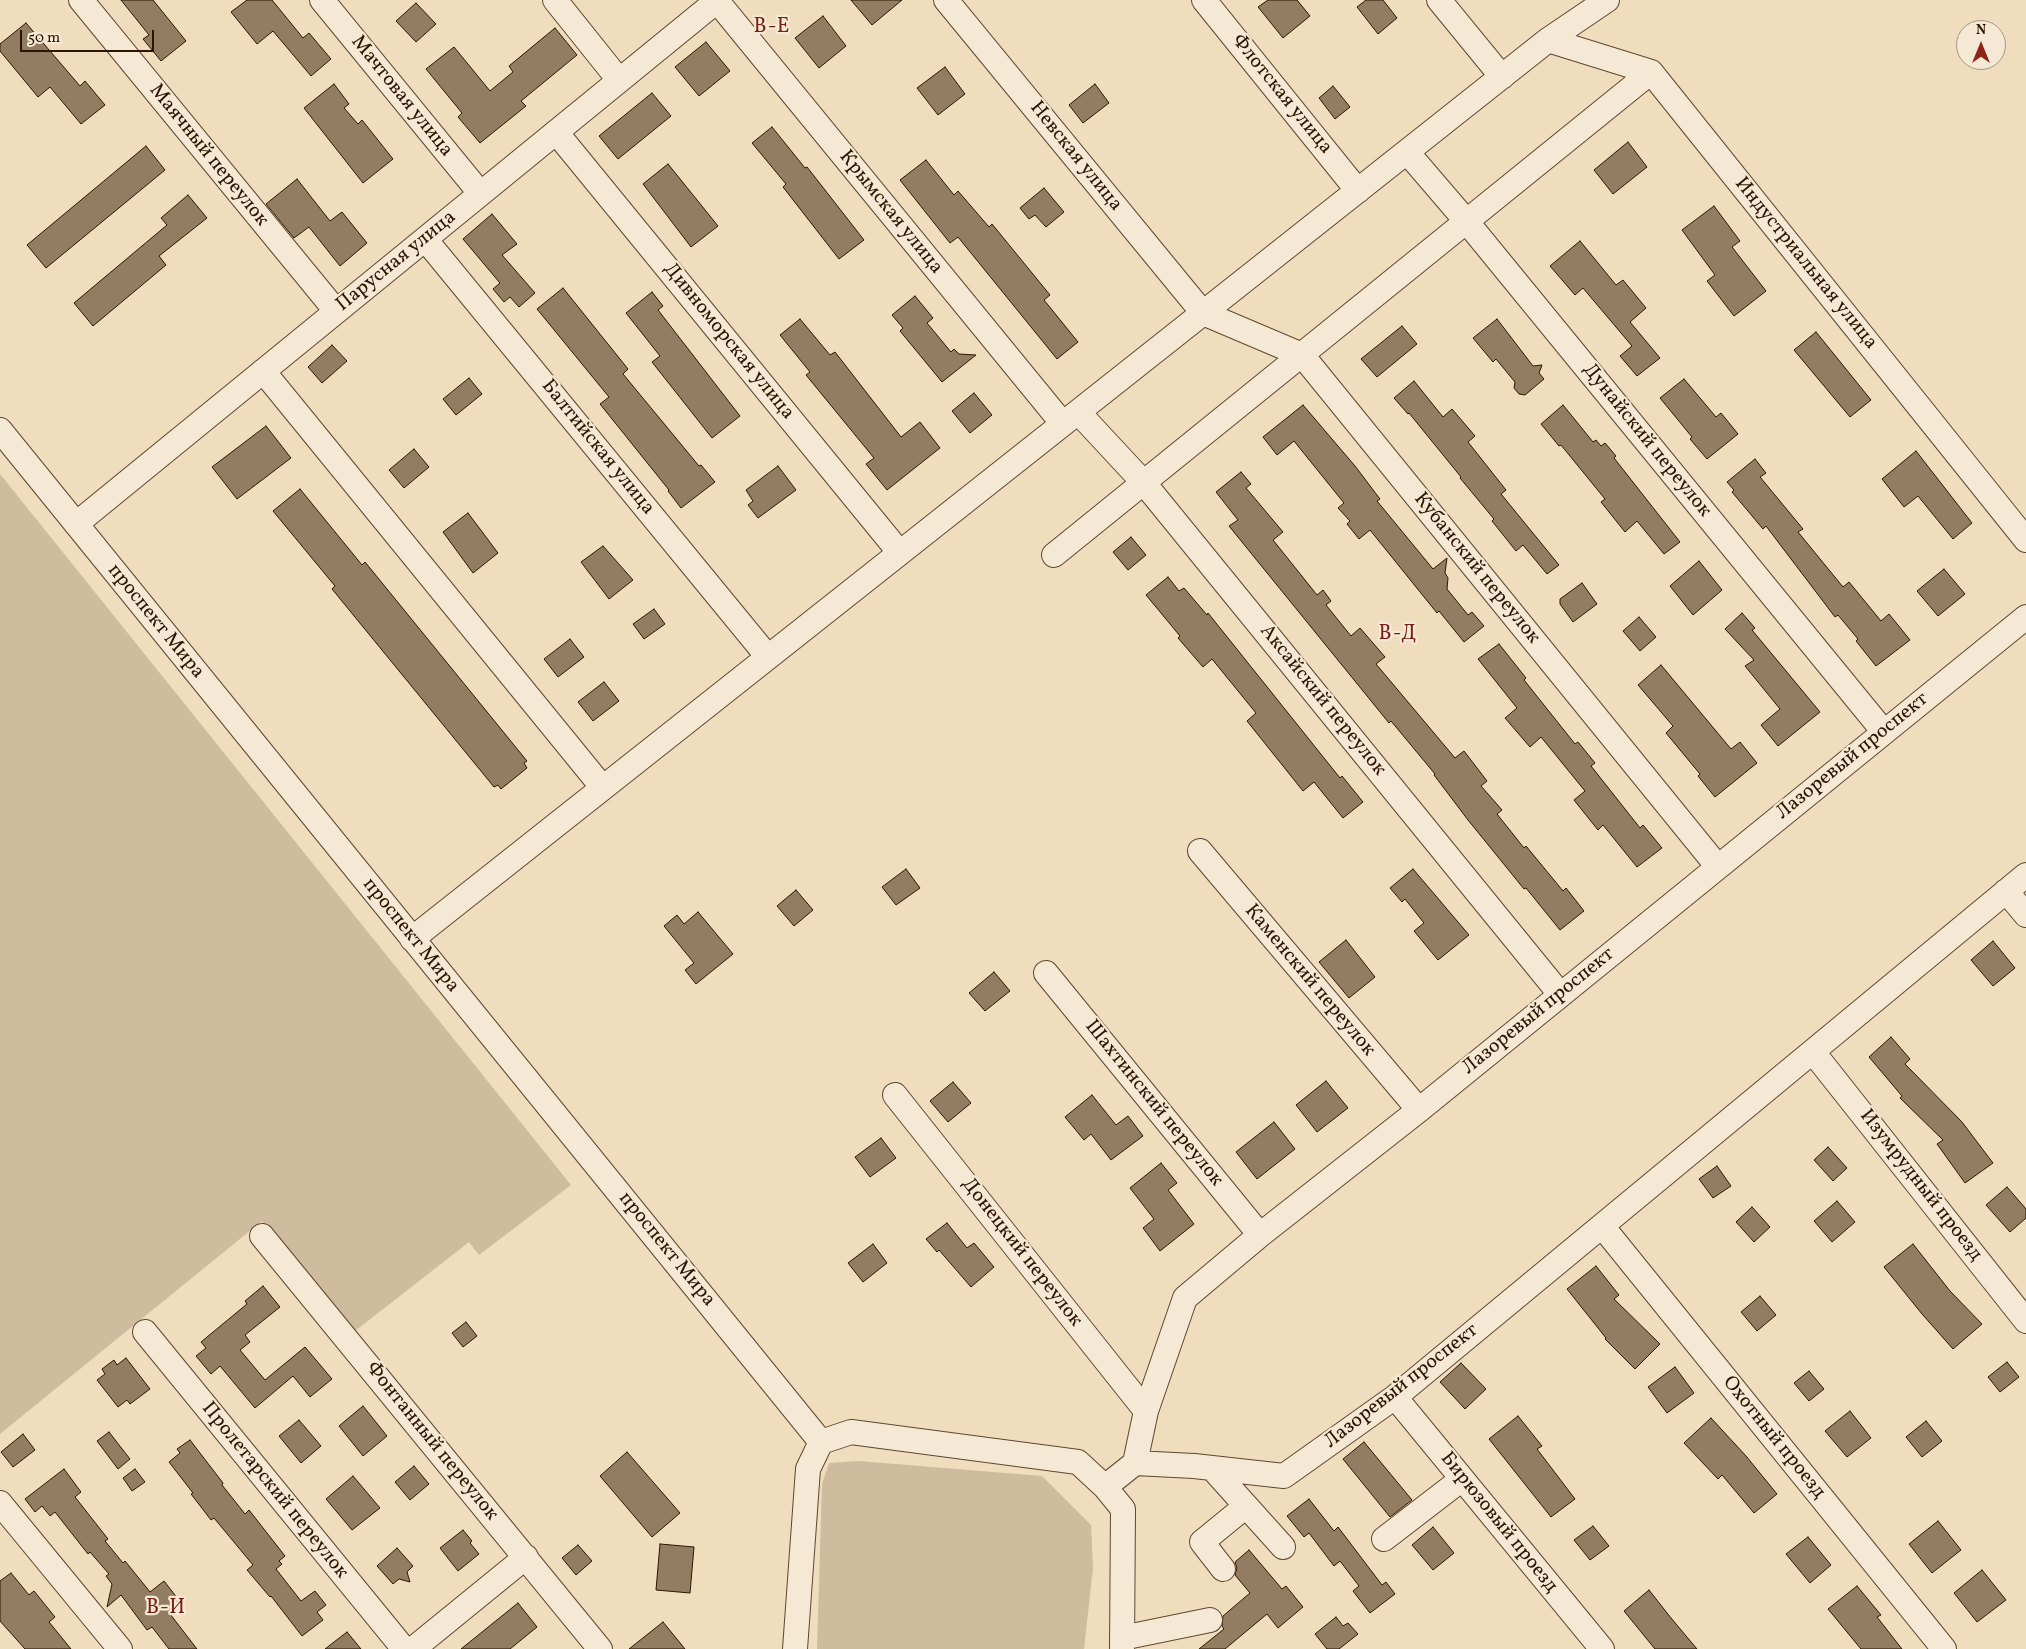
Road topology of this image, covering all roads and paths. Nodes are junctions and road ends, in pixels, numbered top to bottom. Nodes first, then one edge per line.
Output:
1 (81, 0) edge
2 (322, 0) edge
3 (554, 0) edge
4 (717, 0) edge
5 (946, 0) edge
6 (1204, 0) edge
7 (1439, 0) edge
8 (1607, 0) edge
9 (1548, 40) junction
10 (1651, 72) junction
11 (1502, 77) junction
12 (619, 80) junction
13 (556, 132) junction
14 (1407, 152) junction
15 (1358, 191) junction
16 (480, 194) junction
17 (1467, 222) junction
18 (425, 238) junction
19 (336, 311) junction
20 (1203, 314) junction
21 (1302, 355) junction
22 (263, 371) junction
23 (1071, 418) junction
24 (0, 430) edge
25 (1144, 483) junction
26 (76, 524) junction
27 (2026, 540) edge
28 (900, 553) junction
29 (1054, 555) dead end
30 (2026, 617) edge
31 (768, 657) junction
32 (1884, 732) junction
33 (603, 788) junction
34 (1200, 851) dead end
35 (1718, 867) junction
36 (2026, 875) edge
37 (2006, 891) junction
38 (2026, 915) edge
39 (412, 939) junction
40 (1046, 973) dead end
41 (1560, 994) junction
42 (1813, 1052) junction
43 (895, 1095) dead end
44 (1419, 1110) junction
45 (1602, 1226) junction
46 (1260, 1235) junction
47 (262, 1236) dead end
48 (2026, 1321) edge
49 (145, 1332) dead end
50 (1395, 1397) junction
51 (1146, 1411) junction
52 (821, 1442) junction
53 (1136, 1464) junction
54 (1212, 1468) junction
55 (1462, 1479) junction
56 (1105, 1487) junction
57 (0, 1503) edge
58 (1246, 1506) junction
59 (1384, 1539) dead end
60 (1284, 1547) dead end
61 (526, 1558) junction
62 (1223, 1569) dead end
63 (1210, 1620) dead end
64 (1122, 1644) edge
65 (120, 1649) edge
66 (404, 1649) edge
67 (413, 1649) edge
68 (600, 1649) edge
69 (795, 1649) edge
70 (1602, 1649) edge
71 (1944, 1649) edge

1 - 19 street, Маячный переулок
2 - 16 street, Мачтовая улица
3 - 12 street
4 - 12 street, Парусная улица
4 - 23 street, Крымская улица
5 - 20 street, Невская улица
6 - 15 street, Флотская улица
7 - 11 street
8 - 9 street
9 - 10 street
9 - 11 street
10 - 17 street
10 - 27 street, Индустриальная улица
11 - 14 street
12 - 13 street, Парусная улица
13 - 16 street, Парусная улица
13 - 28 street, Дивноморская улица
14 - 15 street
14 - 17 street, Дунайский переулок
15 - 20 street
16 - 18 street, Парусная улица
17 - 21 street
17 - 32 street, Дунайский переулок
18 - 19 street, Парусная улица
18 - 31 street, Балтийская улица
19 - 22 street, Парусная улица
20 - 21 street, Кубанский переулок
20 - 23 street
21 - 25 street
21 - 35 street, Кубанский переулок
22 - 26 street, Парусная улица
22 - 33 street
23 - 25 street, Аксайский переулок
23 - 28 street
24 - 26 street, проспект Мира
25 - 29 street
25 - 41 street, Аксайский переулок
26 - 39 street, проспект Мира
28 - 31 street
30 - 32 street, Лазоревый проспект
31 - 33 street
32 - 35 street, Лазоревый проспект
33 - 39 street
34 - 44 street, Каменский переулок
35 - 41 street, Лазоревый проспект
36 - 37 street, Лазоревый проспект
37 - 38 street
37 - 42 street, Лазоревый проспект
39 - 52 street, проспект Мира
40 - 46 street, Шахтинский переулок
41 - 44 street, Лазоревый проспект
42 - 45 street, Лазоревый проспект
42 - 48 street, Изумрудный проезд
43 - 51 street, Донецкий переулок
44 - 46 street, Лазоревый проспект
45 - 50 street, Лазоревый проспект
45 - 71 street, Охотный проезд
46 - 51 street, Лазоревый проспект
47 - 61 street, Фонтанный переулок
49 - 66 street, Пролетарский переулок
50 - 54 street, Лазоревый проспект
50 - 55 street, Бирюзовый проезд
51 - 53 street, Лазоревый проспект
52 - 56 street
52 - 69 street
53 - 54 street, Лазоревый проспект
53 - 56 street
54 - 58 street
55 - 59 street
55 - 70 street, Бирюзовый проезд
56 - 64 street
57 - 65 street
58 - 60 street
58 - 62 street
61 - 67 street
61 - 68 street, Фонтанный переулок
63 - 64 street

